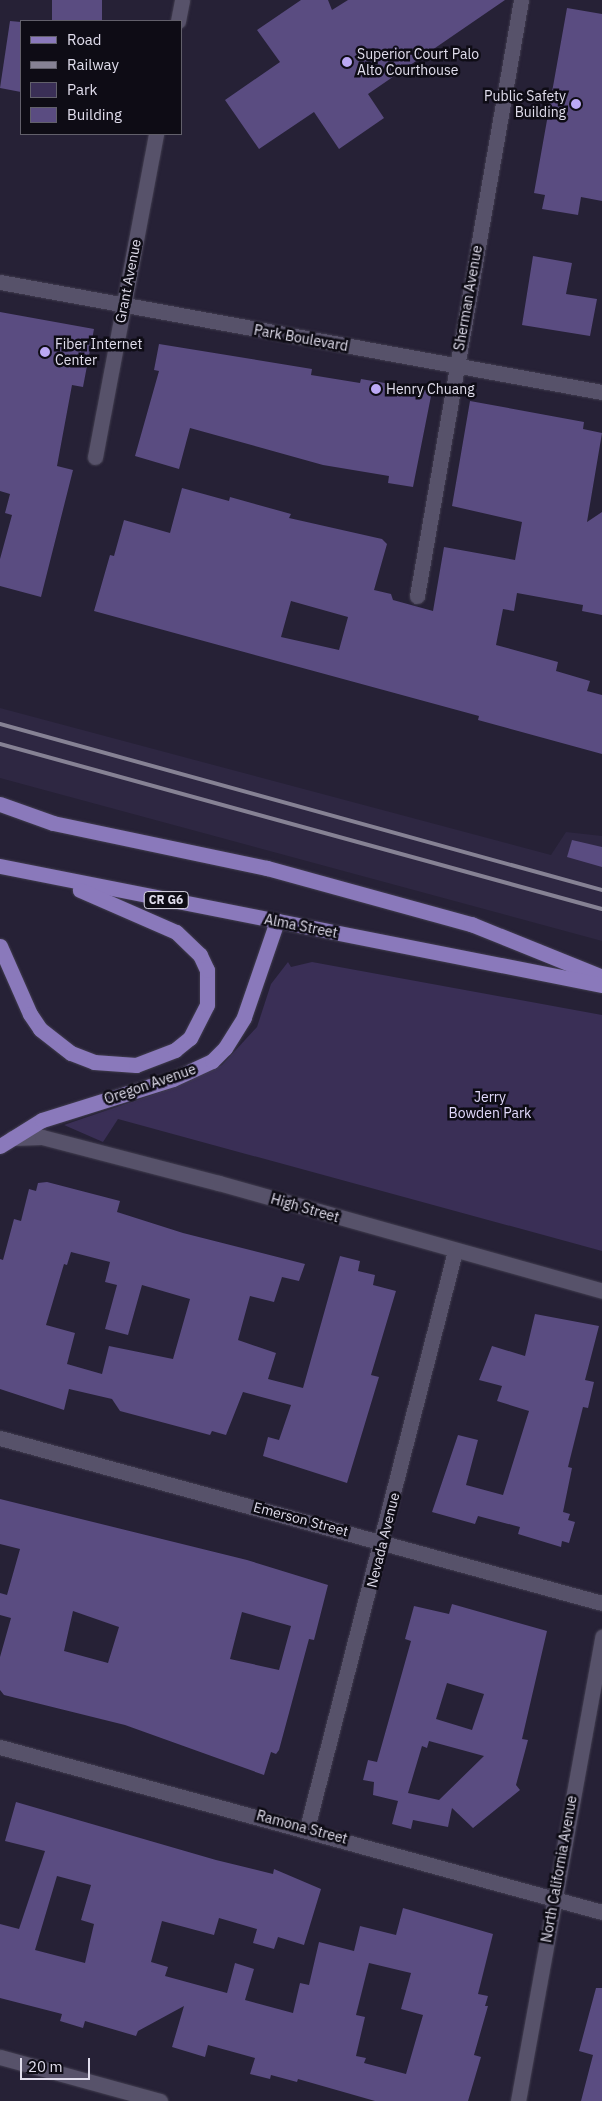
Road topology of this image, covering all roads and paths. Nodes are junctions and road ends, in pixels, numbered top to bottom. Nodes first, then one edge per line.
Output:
1 (182, 0) edge
2 (521, 0) edge
3 (178, 20) edge
4 (156, 135) edge
5 (0, 282) edge
6 (123, 308) junction
7 (456, 366) junction
8 (602, 392) edge
9 (95, 457) dead end
10 (417, 596) dead end
11 (0, 804) edge
12 (0, 866) edge
13 (56, 879) junction
14 (277, 921) junction
15 (0, 946) edge
16 (602, 977) edge
17 (602, 985) edge
18 (4, 1143) edge
19 (455, 1251) junction
20 (602, 1291) edge
21 (0, 1438) edge
22 (383, 1542) junction
23 (602, 1603) edge
24 (602, 1637) edge
25 (0, 1747) edge
26 (307, 1828) junction
27 (553, 1899) junction
28 (602, 1912) edge
29 (0, 2057) edge
30 (160, 2101) edge
31 (518, 2101) edge

1 - 3 street
2 - 7 street, Sherman Avenue
4 - 6 street, Grant Avenue
5 - 6 street, Park Boulevard
6 - 7 street, Park Boulevard
6 - 9 street, Grant Avenue
7 - 8 street, Park Boulevard
7 - 10 street, Sherman Avenue
11 - 16 main road
12 - 13 main road, Alma Street / CR G6
13 - 14 main road, Alma Street / CR G6
13 - 15 main road
14 - 17 main road, Alma Street
14 - 18 main road, Oregon Avenue
18 - 19 street, High Street
19 - 20 street, High Street
19 - 22 street, Nevada Avenue
21 - 22 street, Emerson Street
22 - 23 street, Emerson Street
22 - 26 street, Nevada Avenue
24 - 27 street, North California Avenue
25 - 26 street, Ramona Street
26 - 27 street, Ramona Street
27 - 28 street, Ramona Street
27 - 31 street, North California Avenue
29 - 30 street

